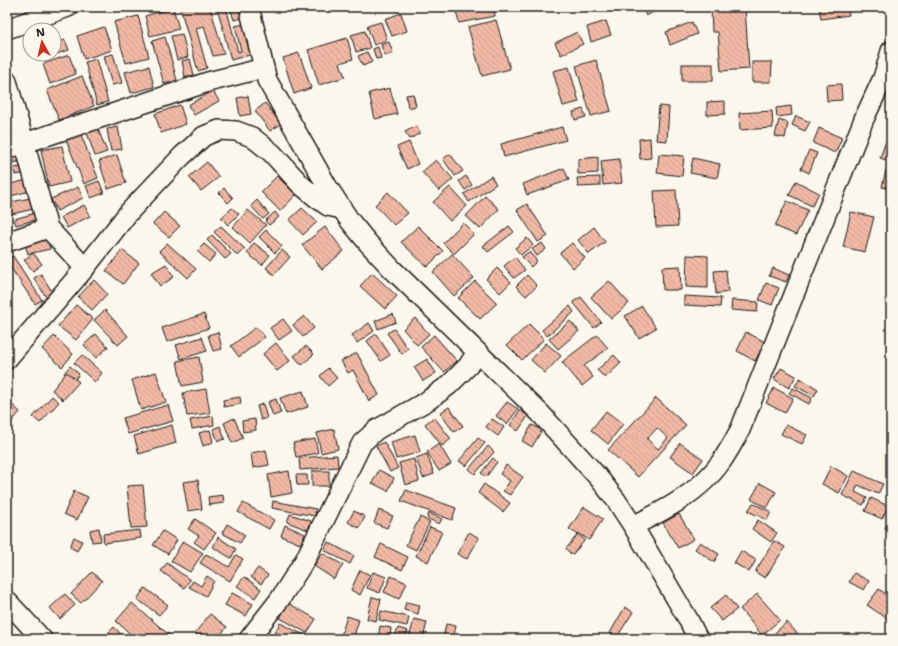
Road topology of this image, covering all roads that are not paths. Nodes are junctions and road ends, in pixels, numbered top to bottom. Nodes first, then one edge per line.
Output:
1 (68, 7) edge
2 (249, 7) edge
3 (7, 29) edge
4 (891, 51) edge
5 (264, 68) junction
6 (7, 81) edge
7 (25, 144) junction
8 (7, 149) edge
9 (342, 209) junction
10 (48, 228) junction
11 (7, 242) edge
12 (85, 268) junction
13 (477, 352) junction
14 (7, 359) edge
15 (633, 526) junction
16 (7, 601) edge
17 (42, 639) edge
18 (249, 639) edge
19 (698, 639) edge

1 - 3 street
2 - 5 street
4 - 15 street
5 - 7 street
5 - 9 street
6 - 7 street
7 - 8 street
7 - 10 street
9 - 12 street
9 - 13 street
10 - 11 street
10 - 12 street
12 - 14 street
13 - 15 street
13 - 18 street
15 - 19 street
16 - 17 street

